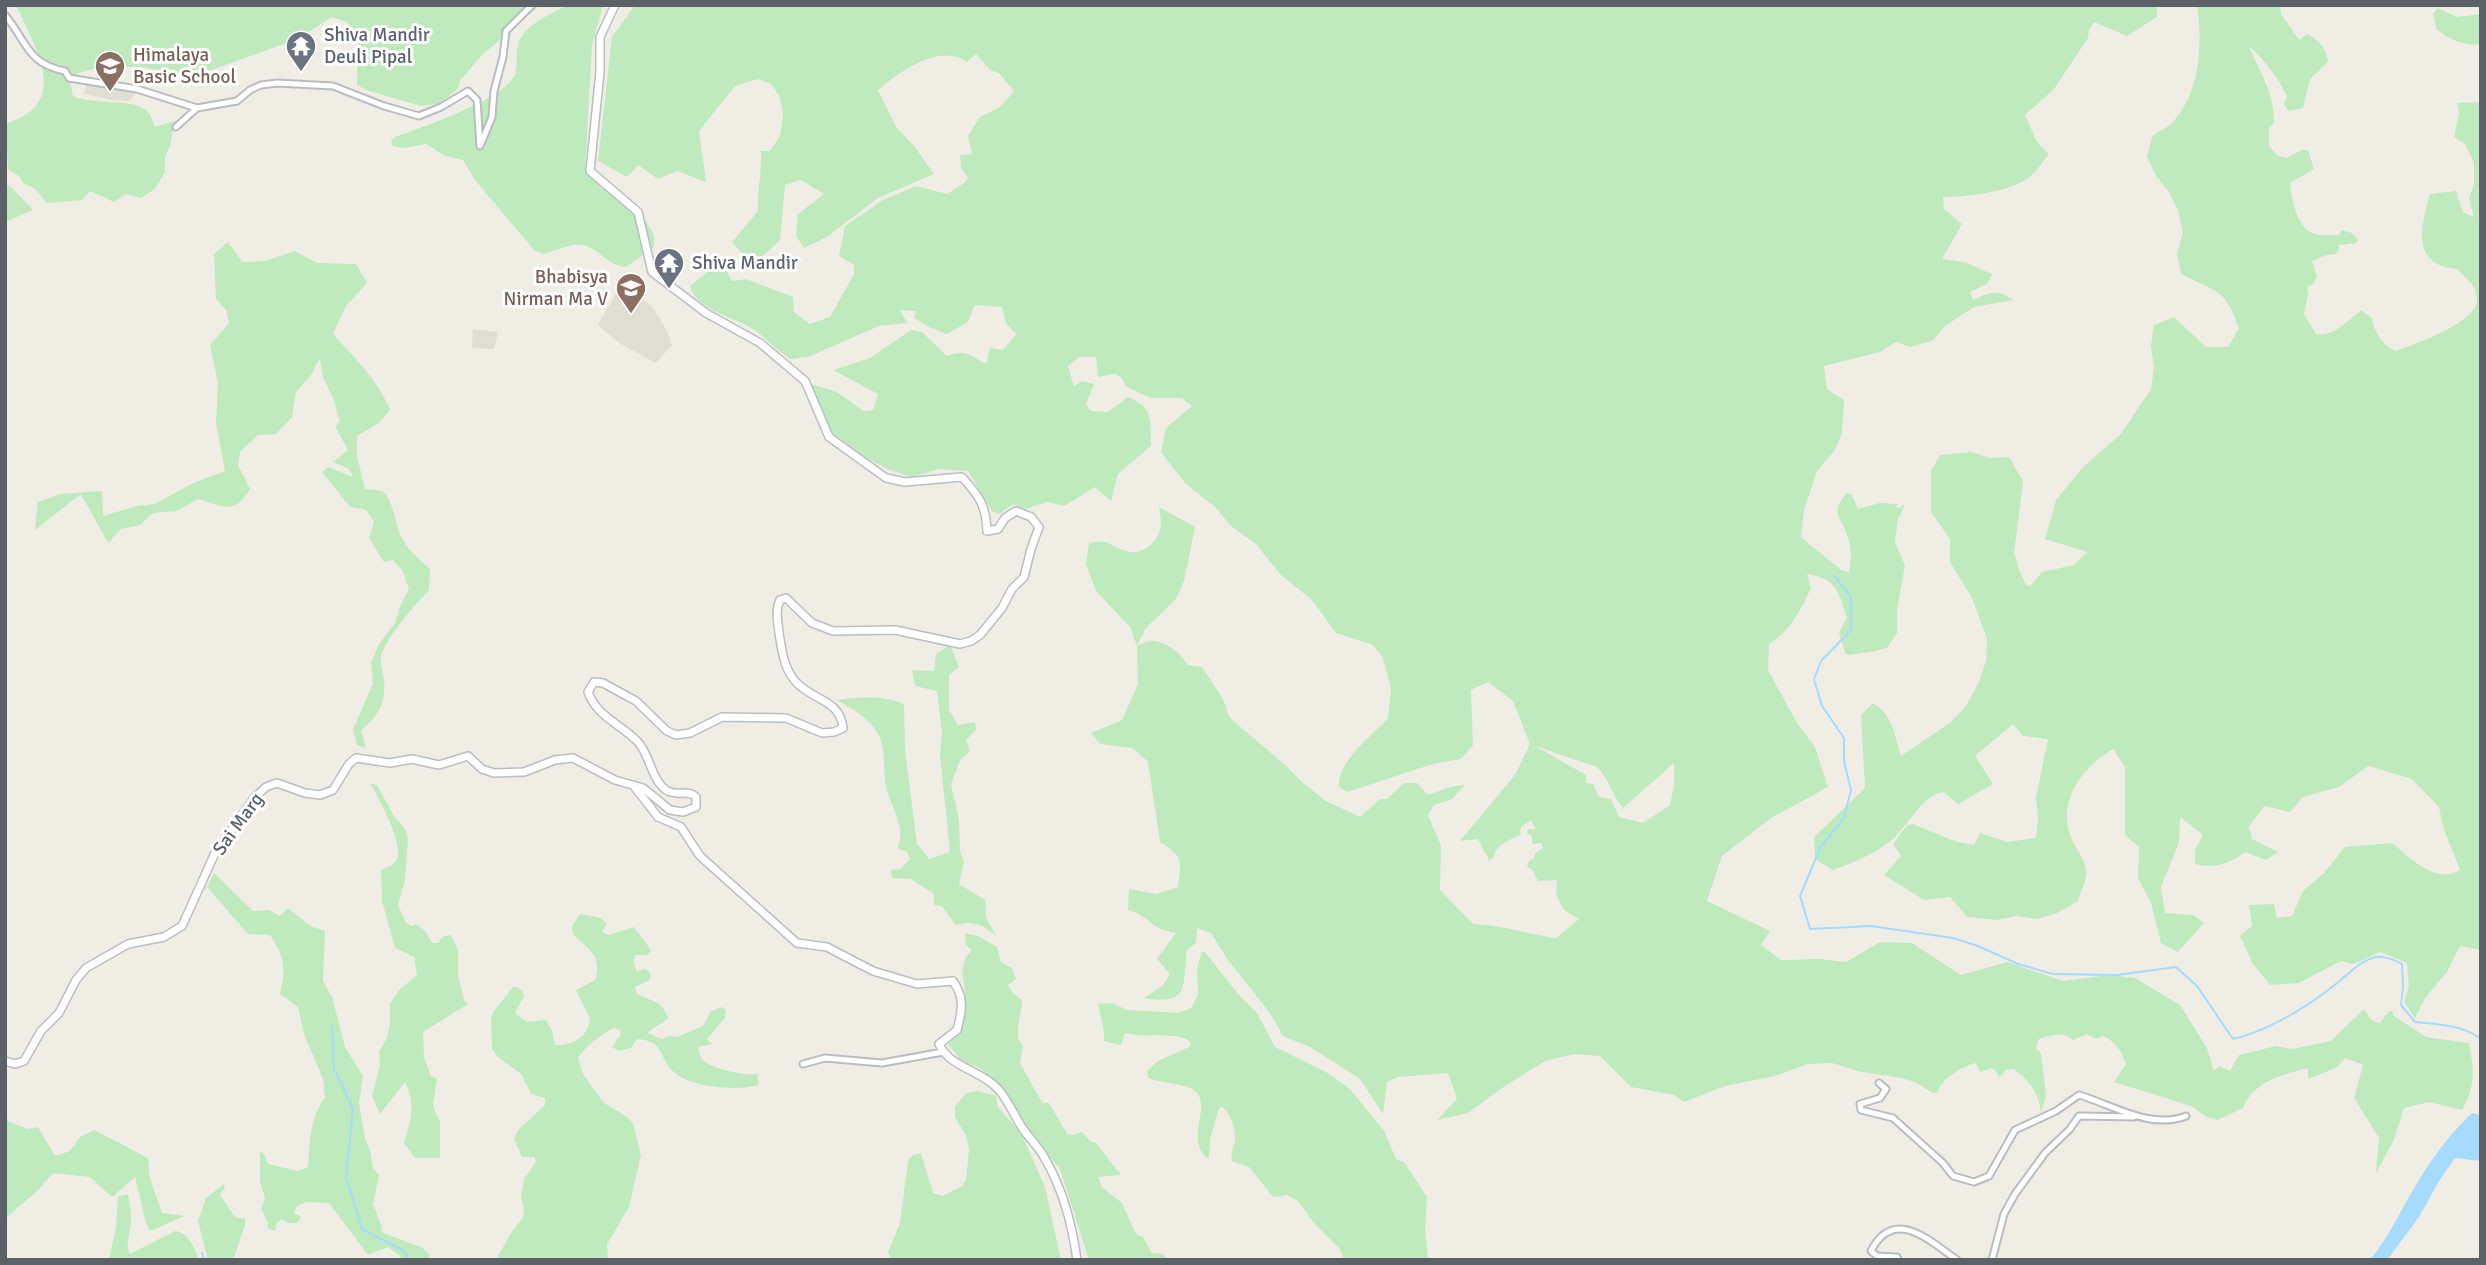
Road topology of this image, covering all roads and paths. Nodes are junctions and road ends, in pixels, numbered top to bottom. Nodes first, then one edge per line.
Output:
1 (532, 5) edge
2 (615, 5) edge
3 (5, 15) edge
4 (197, 108) junction
5 (176, 127) dead end
6 (632, 784) junction
7 (943, 1052) junction
8 (5, 1061) edge
9 (803, 1064) dead end
10 (1879, 1083) dead end
11 (2186, 1116) dead end
12 (2141, 1117) junction
13 (1077, 1260) edge
14 (1898, 1260) edge
15 (1957, 1260) edge
16 (1992, 1260) edge

1 - 4 street
2 - 6 street, Sai Marg
3 - 4 street
4 - 5 street
6 - 7 street
6 - 8 street, Sai Marg
7 - 9 street
7 - 13 street
10 - 12 street
11 - 12 street
12 - 16 street
14 - 15 street

